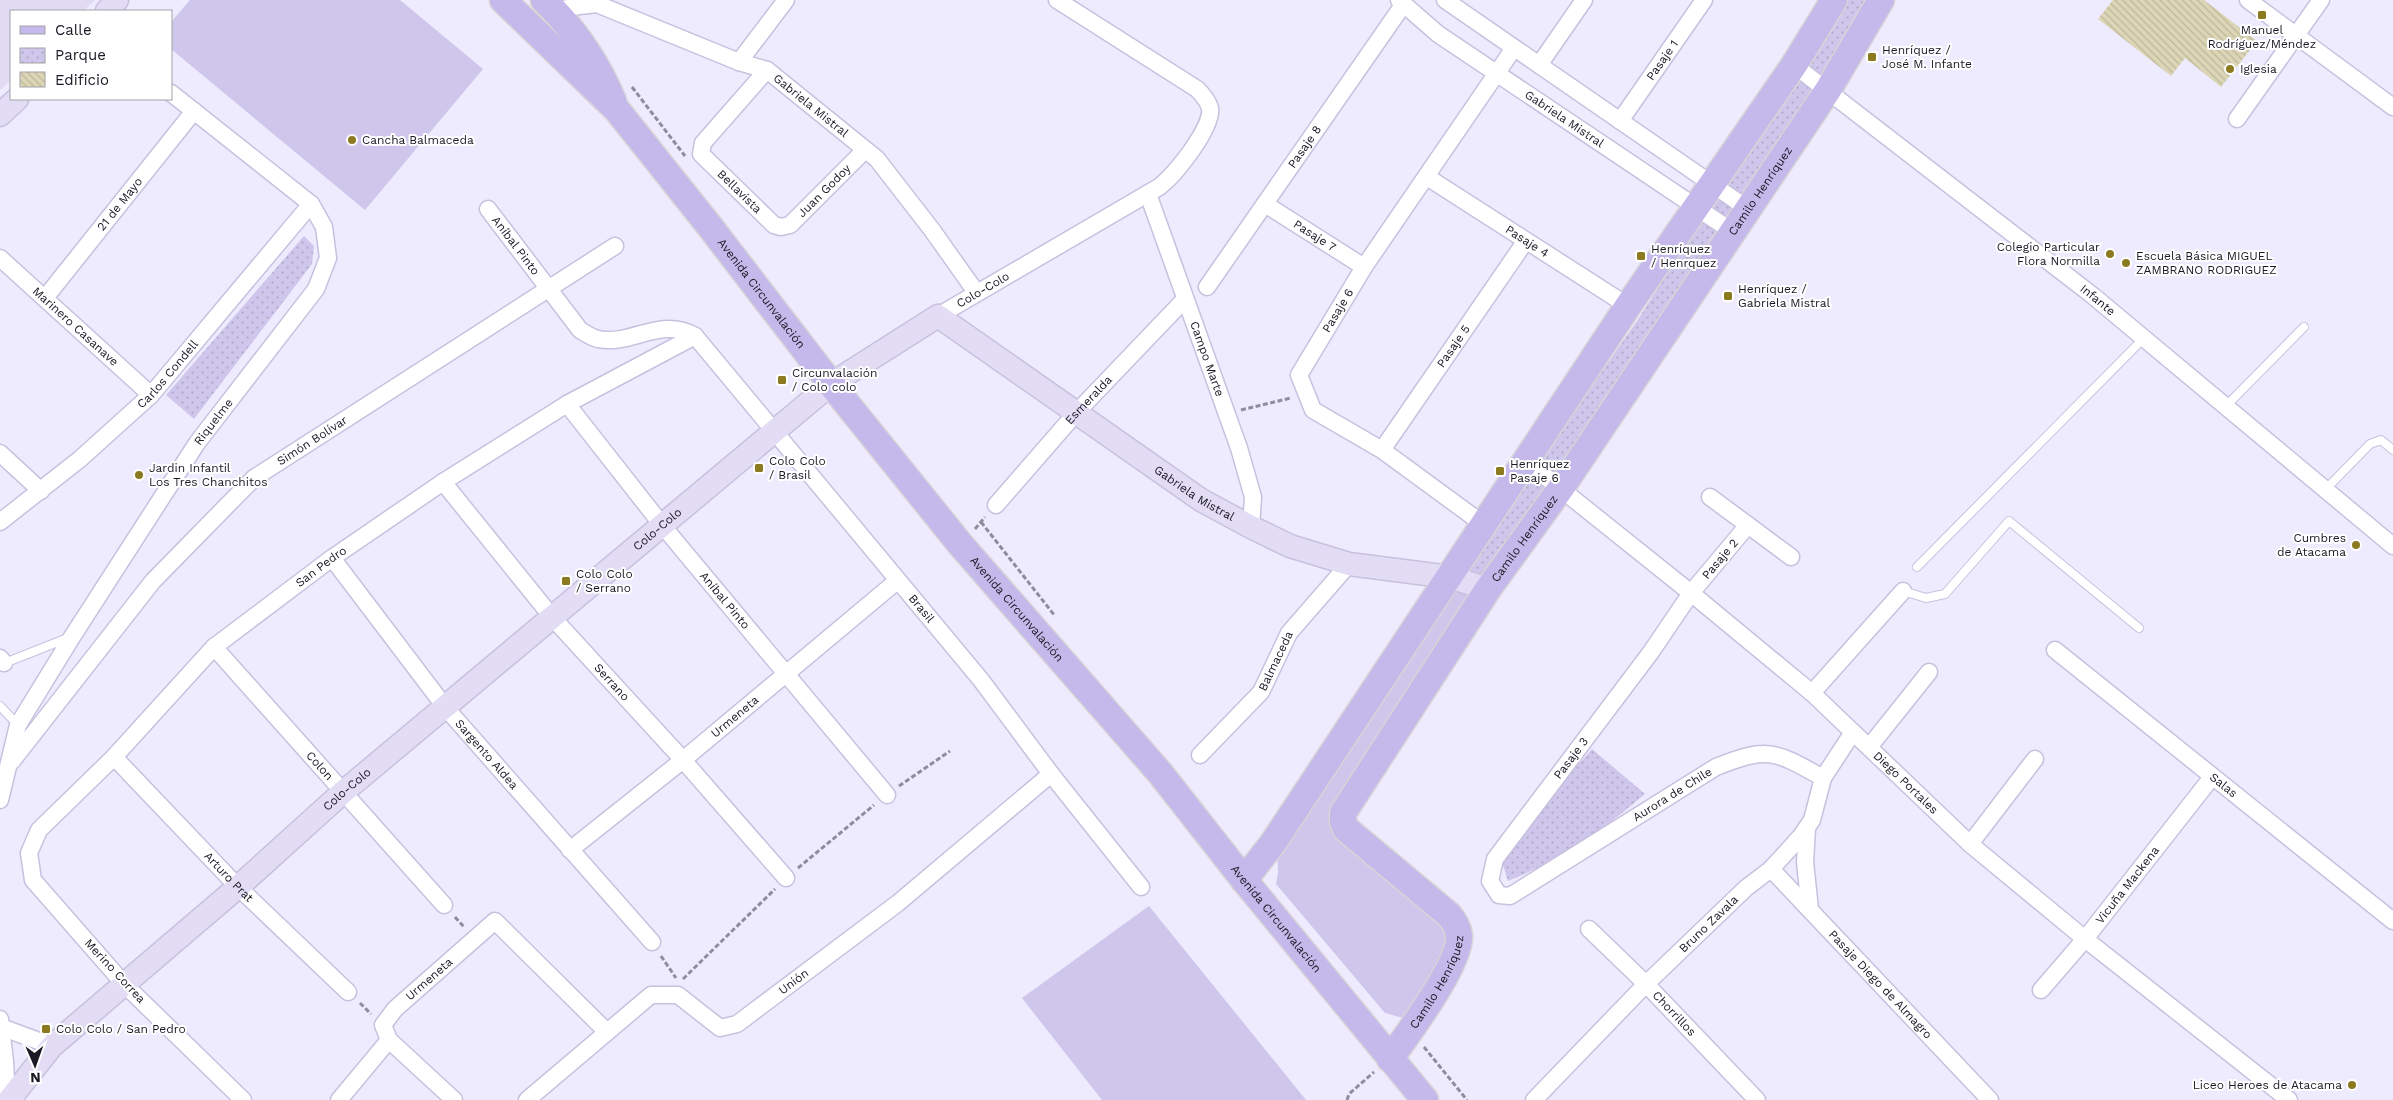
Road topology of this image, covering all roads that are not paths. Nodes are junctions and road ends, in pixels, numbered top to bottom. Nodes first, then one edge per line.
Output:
1 (116, 0) edge
2 (503, 0) edge
3 (786, 0) edge
4 (1058, 0) edge
5 (1445, 0) edge
6 (1584, 0) edge
7 (1704, 0) edge
8 (1834, 0) edge
9 (1881, 0) edge
10 (2248, 0) edge
11 (2321, 0) edge
12 (1401, 3) edge
13 (550, 6) edge
14 (1464, 6) edge
15 (108, 10) edge
16 (2295, 35) junction
17 (1514, 48) junction
18 (739, 62) junction
19 (1539, 65) junction
20 (1794, 65) junction
21 (767, 70) junction
22 (1497, 74) junction
23 (1828, 90) junction
24 (172, 94) edge
25 (16, 100) edge
26 (2393, 107) edge
27 (617, 110) junction
28 (194, 111) junction
29 (0, 115) edge
30 (2237, 119) dead end
31 (1620, 121) junction
32 (865, 150) junction
33 (1426, 178) junction
34 (1711, 184) junction
35 (1148, 194) junction
36 (311, 204) junction
37 (1265, 204) junction
38 (1696, 206) junction
39 (488, 209) dead end
40 (1748, 209) junction
41 (781, 227) joint
42 (1733, 232) junction
43 (1525, 242) junction
44 (615, 246) dead end
45 (0, 258) edge
46 (1364, 267) junction
47 (1207, 287) dead end
48 (550, 289) junction
49 (976, 292) junction
50 (46, 298) junction
51 (1186, 299) junction
52 (1628, 306) junction
53 (938, 316) junction
54 (2304, 327) dead end
55 (695, 336) junction
56 (2144, 338) junction
57 (831, 384) junction
58 (151, 395) junction
59 (567, 404) junction
60 (2226, 406) junction
61 (1076, 413) junction
62 (773, 432) junction
63 (1382, 450) junction
64 (2393, 450) edge
65 (0, 453) edge
66 (1526, 462) junction
67 (443, 482) junction
68 (1561, 488) junction
69 (2325, 490) junction
70 (41, 491) junction
71 (1710, 497) dead end
72 (996, 505) dead end
73 (0, 522) edge
74 (1483, 524) junction
75 (662, 525) junction
76 (1748, 525) junction
77 (1251, 527) junction
78 (2393, 546) edge
79 (1791, 557) dead end
80 (332, 558) junction
81 (1348, 564) junction
82 (1917, 567) dead end
83 (1450, 577) junction
84 (898, 581) junction
85 (1488, 589) junction
86 (1903, 591) joint
87 (1692, 593) junction
88 (552, 617) junction
89 (2139, 628) dead end
90 (72, 637) junction
91 (214, 647) junction
92 (2055, 650) dead end
93 (1, 662) edge
94 (1929, 672) dead end
95 (787, 674) junction
96 (1812, 693) junction
97 (0, 706) edge
98 (445, 707) junction
99 (18, 725) junction
100 (1853, 732) junction
101 (1870, 746) junction
102 (1200, 755) dead end
103 (114, 757) junction
104 (2035, 759) dead end
105 (683, 760) junction
106 (8, 766) junction
107 (1051, 774) junction
108 (2212, 777) junction
109 (1823, 778) junction
110 (342, 793) junction
111 (887, 795) road end
112 (0, 800) edge
113 (1808, 829) junction
114 (1970, 844) junction
115 (570, 850) junction
116 (1771, 869) junction
117 (786, 878) road end
118 (33, 880) joint
119 (1244, 880) junction
120 (1532, 883) joint
121 (238, 887) junction
122 (1141, 887) dead end
123 (444, 905) road end
124 (1810, 909) junction
125 (2393, 921) edge
126 (1589, 929) dead end
127 (2085, 939) junction
128 (652, 942) road end
129 (124, 984) junction
130 (1646, 984) junction
131 (2040, 990) dead end
132 (348, 992) road end
133 (0, 1019) edge
134 (1, 1027) edge
135 (386, 1032) junction
136 (607, 1032) junction
137 (52, 1046) junction
138 (1390, 1059) junction
139 (14, 1098) edge
140 (243, 1100) edge
141 (339, 1100) edge
142 (454, 1100) edge
143 (527, 1100) edge
144 (1425, 1100) edge
145 (1534, 1100) edge
146 (1757, 1100) edge
147 (1990, 1100) edge
148 (2289, 1100) edge

1 - 15 street
2 - 27 main road, Avenida Circunvalación
3 - 18 street
4 - 35 street, Colo-Colo
5 - 14 street
6 - 19 street
7 - 31 street, Pasaje 1
8 - 20 main road
9 - 23 main road, Camilo Henríquez
10 - 16 street
11 - 16 street
12 - 22 street, Gabriela Mistral
12 - 37 street, Pasaje 8
13 - 18 street, Gabriela Mistral
13 - 27 main road, Avenida Circunvalación
14 - 17 street
16 - 26 street
16 - 30 street
17 - 19 street
17 - 22 street, Pasaje 6
18 - 21 street, Gabriela Mistral
19 - 31 street
20 - 23 street, Infante
20 - 34 main road
21 - 32 street, Gabriela Mistral
21 - 41 street, Bellavista
22 - 33 street, Pasaje 6
22 - 38 street, Gabriela Mistral
23 - 40 main road, Camilo Henríquez
23 - 56 street, Infante
24 - 28 street, Riquelme
25 - 29 street
27 - 57 main road, Avenida Circunvalación
28 - 36 street, Riquelme
28 - 50 street, 21 de Mayo
31 - 34 street
32 - 41 street, Juan Godoy
32 - 49 street, Gabriela Mistral
33 - 43 street, Pasaje 4
33 - 46 street, Pasaje 6
34 - 38 main road
34 - 40 street
35 - 49 street, Colo-Colo
35 - 51 street, Campo Marte
36 - 58 street, Carlos Condell
36 - 90 street, Riquelme
37 - 46 street, Pasaje 7
37 - 47 street, Pasaje 8
38 - 42 street, Gabriela Mistral
38 - 52 main road
39 - 48 street, Aníbal Pinto
40 - 42 main road, Camilo Henríquez
42 - 68 main road, Camilo Henríquez
43 - 52 street, Pasaje 4
43 - 63 street, Pasaje 5
44 - 48 street, Simón Bolívar
45 - 50 street, Marinero Casanave
46 - 63 street, Pasaje 6
48 - 55 street, Aníbal Pinto
48 - 106 street, Simón Bolívar
49 - 53 street, Colo-Colo
50 - 58 street, Marinero Casanave
51 - 61 street, Esmeralda
51 - 77 street, Campo Marte
52 - 66 main road
53 - 57 street, Colo-Colo
53 - 61 street, Gabriela Mistral
54 - 60 lane
55 - 59 street, San Pedro
55 - 62 street, Brasil
56 - 60 street, Infante
56 - 82 lane
57 - 62 street, Colo-Colo
57 - 119 main road, Avenida Circunvalación
58 - 70 street, Carlos Condell
59 - 67 street, San Pedro
59 - 75 street, Aníbal Pinto
60 - 69 street, Infante
61 - 72 street, Esmeralda
61 - 77 street, Gabriela Mistral
62 - 75 street, Colo-Colo
62 - 84 street, Brasil
63 - 74 street, Pasaje 6
64 - 69 lane
65 - 70 street
66 - 68 street, Diego Portales
66 - 74 main road
67 - 80 street, San Pedro
67 - 88 street, Serrano
68 - 85 main road, Camilo Henríquez
68 - 87 street, Diego Portales
69 - 78 street, Infante
70 - 73 street, Carlos Condell
71 - 76 street
74 - 83 main road
75 - 88 street, Colo-Colo
75 - 95 street, Aníbal Pinto
76 - 79 street
76 - 87 street, Pasaje 2
77 - 81 street, Gabriela Mistral
80 - 91 street, San Pedro
80 - 98 street, Sargento Aldea
81 - 83 street, Gabriela Mistral
81 - 102 street, Balmaceda
83 - 85 street, Gabriela Mistral
83 - 119 main road
84 - 95 street, Urmeneta
84 - 107 street, Brasil
85 - 138 main road, Camilo Henríquez
86 - 89 lane
86 - 96 street
87 - 96 street, Diego Portales
87 - 120 street, Pasaje 3
88 - 98 street, Colo-Colo
88 - 105 street, Serrano
90 - 93 lane
90 - 99 street, Riquelme
91 - 103 street, San Pedro
91 - 110 street, Colon
92 - 108 street, Salas
94 - 101 street
95 - 105 street, Urmeneta
95 - 111 street, Aníbal Pinto
96 - 100 street, Diego Portales
97 - 99 lane
98 - 110 street, Colo-Colo
98 - 115 street, Sargento Aldea
99 - 106 street, Riquelme
100 - 101 street, Diego Portales
100 - 109 street, Bruno Zavala
101 - 114 street, Diego Portales
103 - 118 street, San Pedro
103 - 121 street, Arturo Prat
104 - 114 street
105 - 115 street, Urmeneta
105 - 117 street, Serrano
106 - 112 street, Riquelme
107 - 122 street, Brasil
107 - 136 street, Unión
108 - 125 street, Salas
108 - 127 street, Vicuña Mackena
109 - 113 street, Bruno Zavala
109 - 120 street, Aurora de Chile
110 - 121 street, Colo-Colo
110 - 123 street, Colon
113 - 116 street, Bruno Zavala
113 - 124 street
114 - 127 street, Diego Portales
115 - 128 street, Sargento Aldea
116 - 124 street, Pasaje Diego de Almagro
116 - 130 street, Bruno Zavala
118 - 129 street, Merino Correa
119 - 138 main road, Avenida Circunvalación
121 - 129 street, Colo-Colo
121 - 132 street, Arturo Prat
124 - 147 street, Pasaje Diego de Almagro
126 - 130 street, Chorrillos
127 - 131 street, Vicuña Mackena
127 - 148 street, Diego Portales
129 - 137 street, Colo-Colo
129 - 140 street, Merino Correa
130 - 145 street, Bruno Zavala
130 - 146 street, Chorrillos
133 - 134 street
134 - 137 street
134 - 139 street
135 - 136 street, Urmeneta
135 - 141 street, Urmeneta
135 - 142 street
136 - 143 street, Unión
137 - 139 street, Colo-Colo
138 - 144 main road, Avenida Circunvalación

